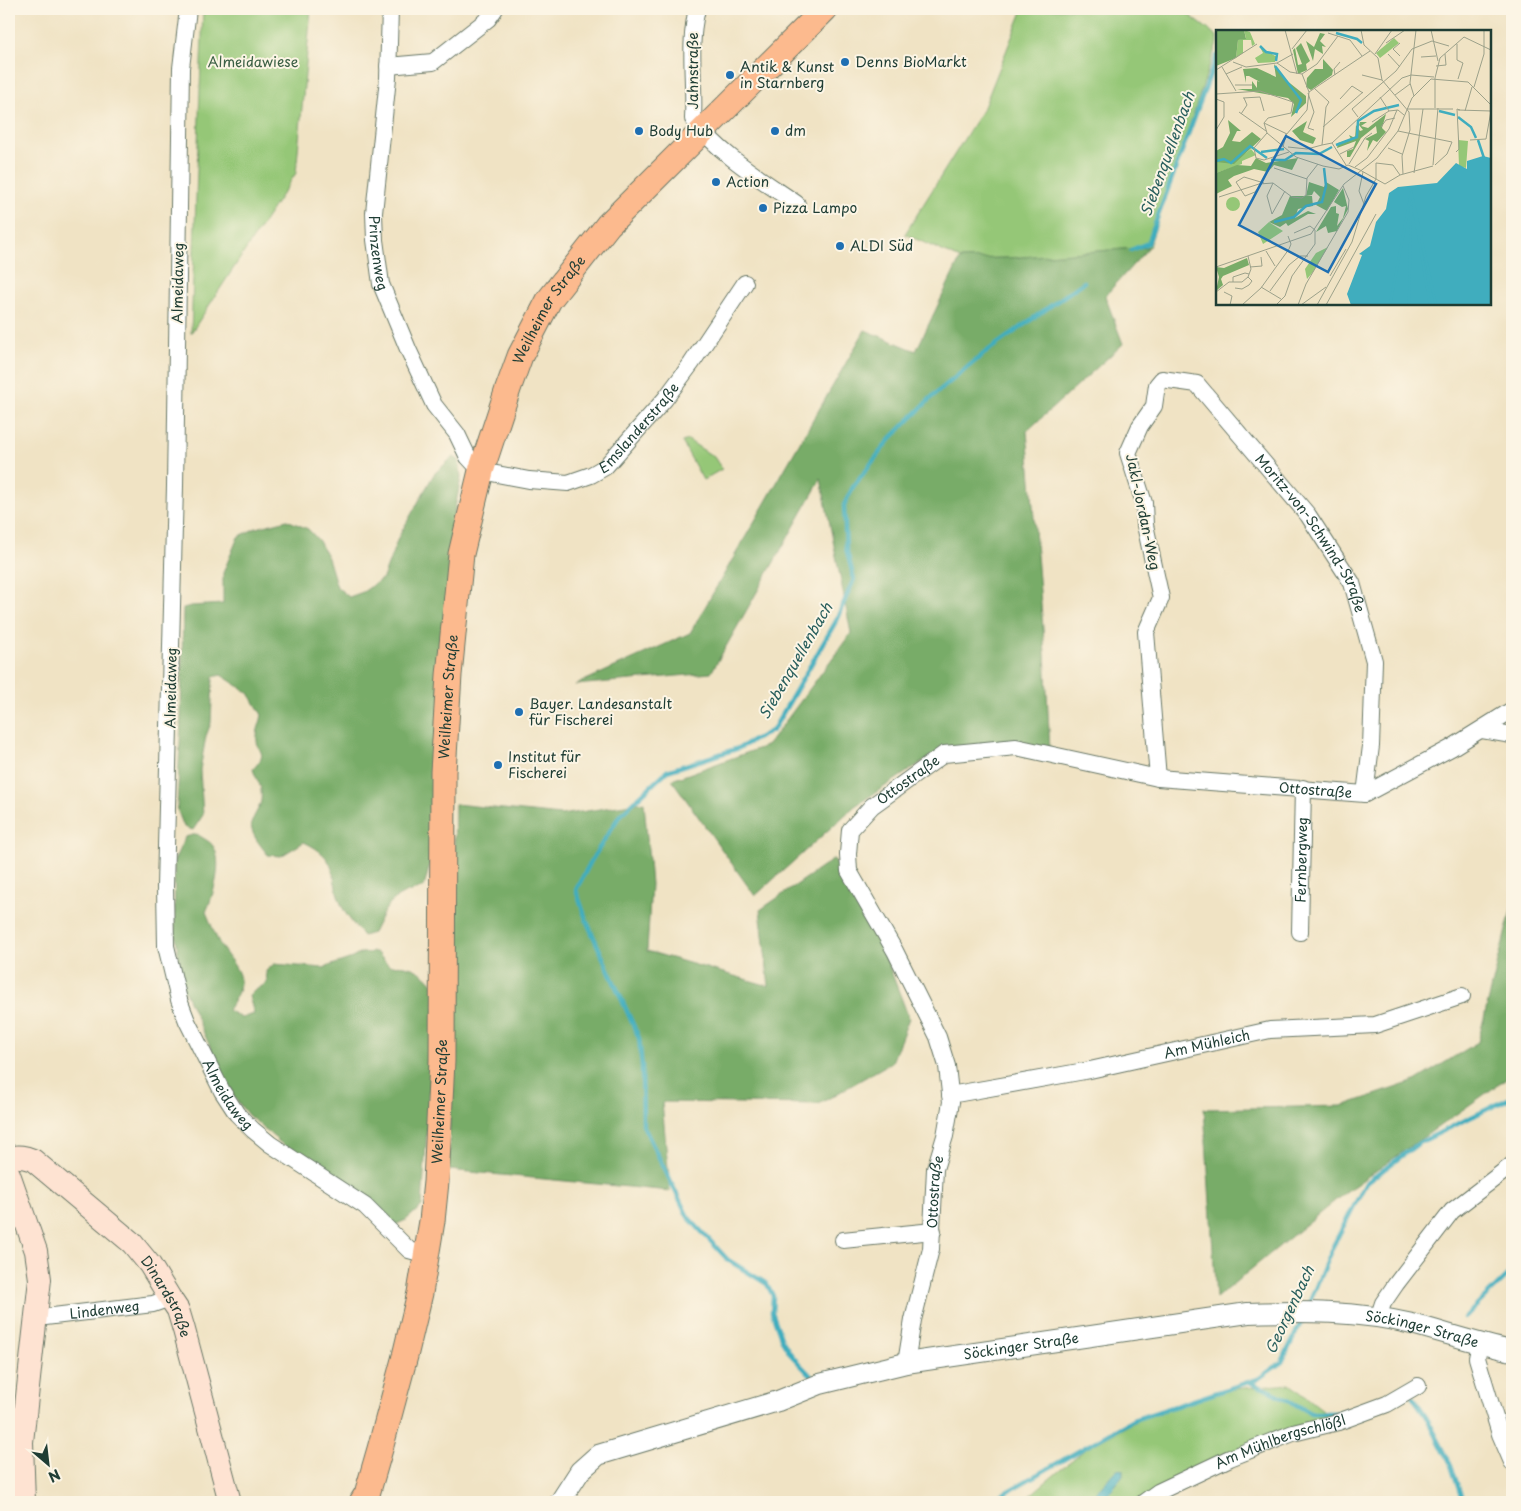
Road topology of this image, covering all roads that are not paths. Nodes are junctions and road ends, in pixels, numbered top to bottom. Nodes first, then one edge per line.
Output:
1 (188, 9) edge
2 (390, 9) edge
3 (495, 9) edge
4 (697, 9) edge
5 (825, 9) edge
6 (388, 66) junction
7 (702, 130) junction
8 (797, 204) dead end
9 (745, 283) dead end
10 (1140, 426) joint
11 (481, 471) junction
12 (1512, 710) edge
13 (1482, 730) junction
14 (1512, 736) edge
15 (1158, 778) junction
16 (1303, 788) junction
17 (1365, 794) junction
18 (1300, 932) dead end
19 (1462, 996) dead end
20 (950, 1095) junction
21 (9, 1158) edge
22 (1512, 1165) edge
23 (9, 1174) edge
24 (932, 1231) junction
25 (843, 1240) dead end
26 (426, 1255) junction
27 (170, 1298) junction
28 (37, 1318) junction
29 (1378, 1318) junction
30 (1480, 1344) junction
31 (1512, 1351) edge
32 (906, 1363) junction
33 (1418, 1386) dead end
34 (1512, 1462) edge
35 (24, 1502) edge
36 (230, 1502) edge
37 (362, 1502) edge
38 (560, 1502) edge
39 (1144, 1502) edge

1 - 26 street, Almeidaweg
2 - 6 street, Prinzenweg
3 - 6 street
4 - 7 street, Jahnstraße
5 - 7 main road, Weilheimer Straße
6 - 11 street, Prinzenweg
7 - 8 street
7 - 11 main road, Weilheimer Straße
9 - 11 street, Emslanderstraße
10 - 15 street, Jakl-Jordan-Weg
10 - 17 street, Moritz-von-Schwind-Straße
11 - 26 main road, Weilheimer Straße
12 - 13 street, Ottostraße
13 - 14 street
13 - 17 street, Ottostraße
15 - 16 street, Ottostraße
15 - 20 street, Ottostraße
16 - 17 street, Ottostraße
16 - 18 street, Fernbergweg
19 - 20 street, Am Mühleich
20 - 24 street, Ottostraße
21 - 27 main road, Dinardstraße
22 - 29 street
23 - 28 main road
24 - 25 street
24 - 32 street, Ottostraße
26 - 37 main road, Weilheimer Straße
27 - 28 street, Lindenweg
27 - 36 main road, Dinardstraße
28 - 35 main road
29 - 30 street, Söckinger Straße
29 - 32 street, Söckinger Straße
30 - 31 street, Söckinger Straße
30 - 34 street
32 - 38 street, Söckinger Straße
33 - 39 street, Am Mühlbergschlößl

